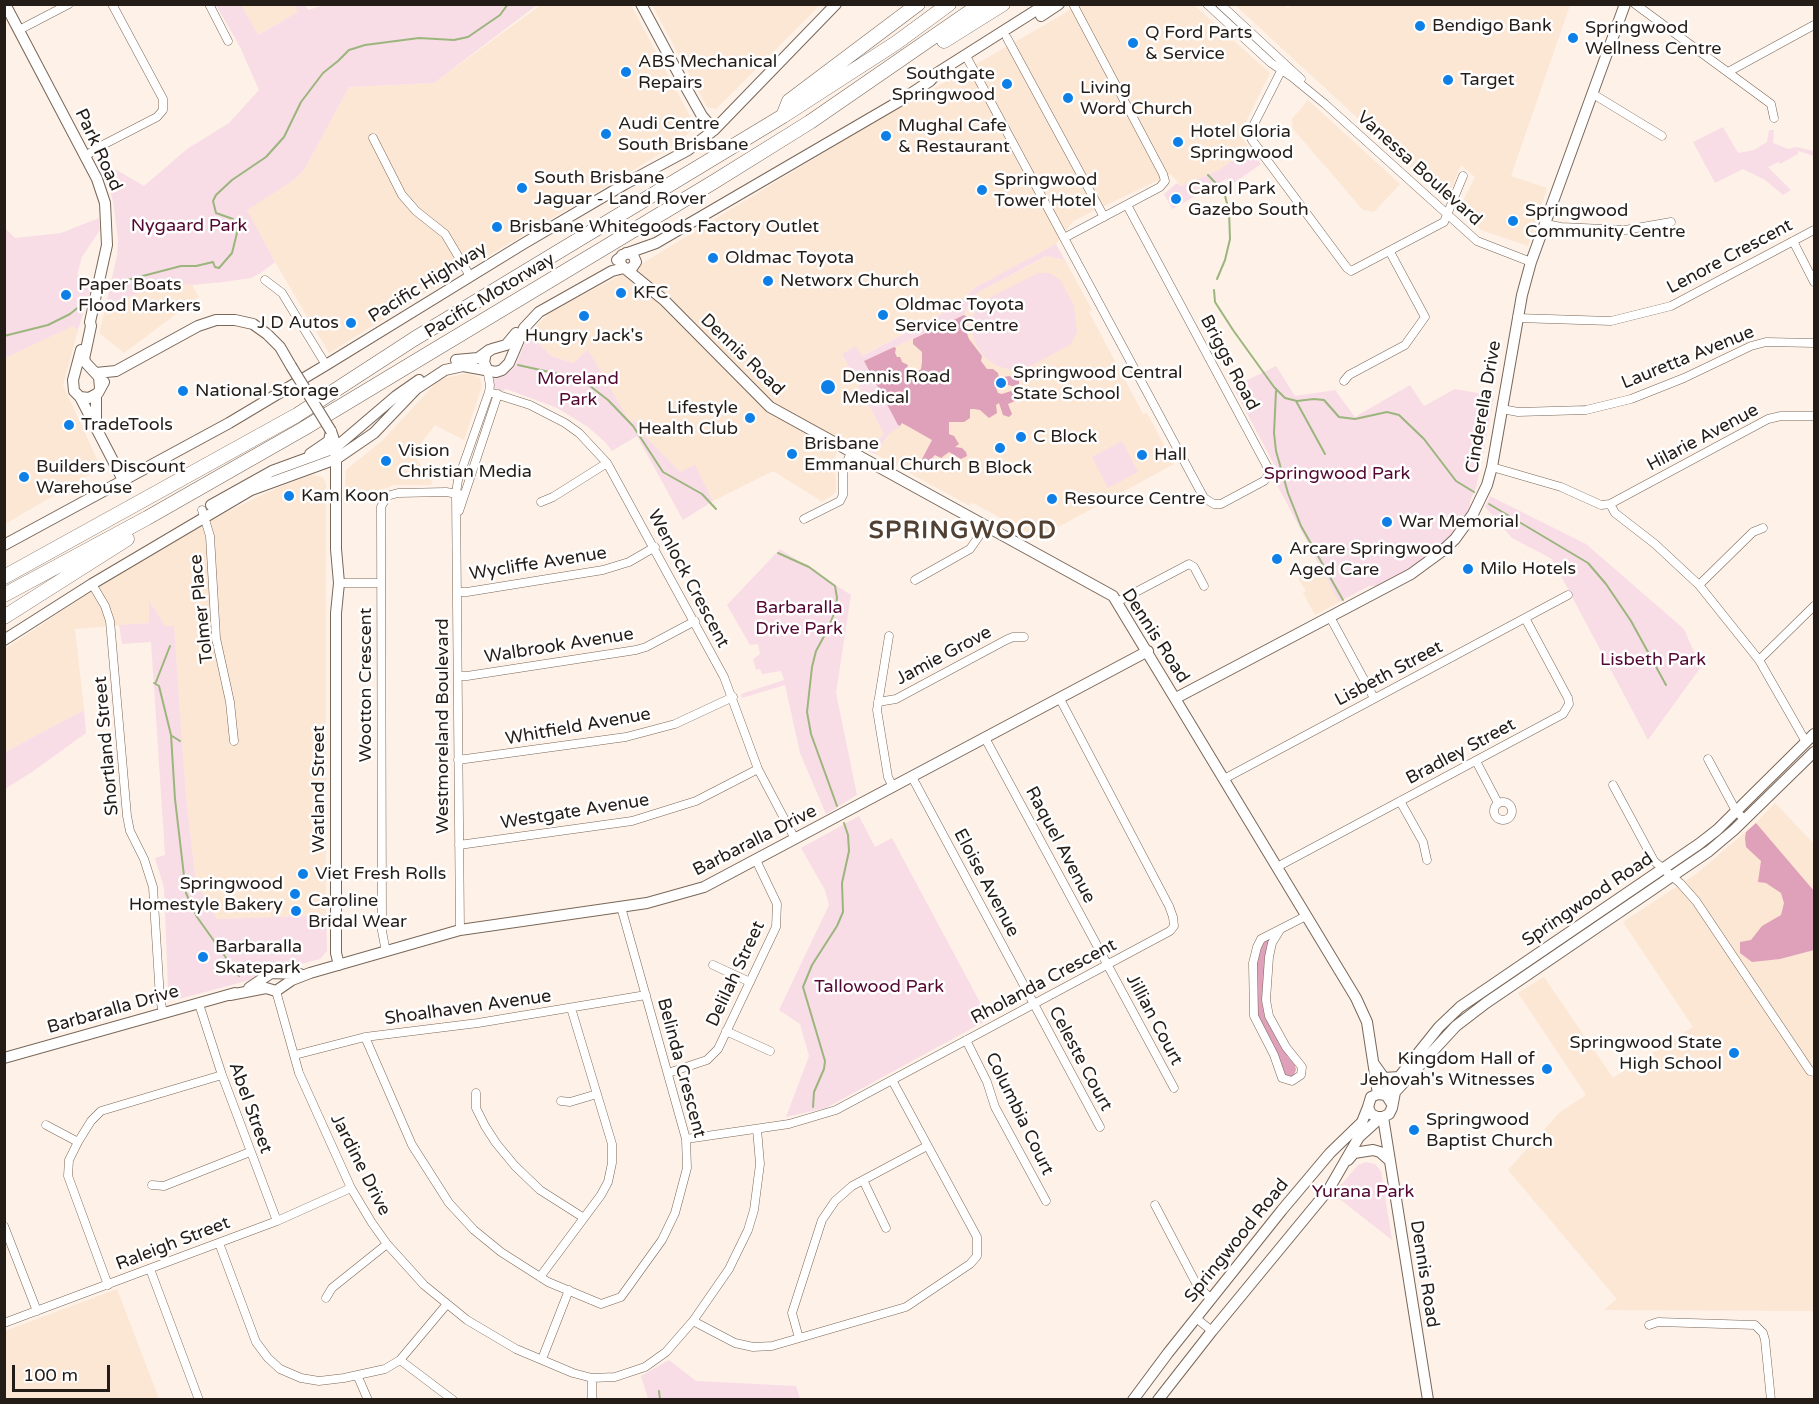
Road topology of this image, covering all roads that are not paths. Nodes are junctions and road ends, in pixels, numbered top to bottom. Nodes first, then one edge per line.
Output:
1 (5, 4) edge
2 (69, 4) edge
3 (112, 4) edge
4 (209, 4) edge
5 (641, 4) edge
6 (836, 4) edge
7 (918, 4) edge
8 (949, 4) edge
9 (981, 4) edge
10 (1003, 4) edge
11 (1046, 4) edge
12 (1059, 4) edge
13 (1073, 4) edge
14 (1207, 4) edge
15 (1625, 4) edge
16 (1635, 4) edge
17 (1220, 8) edge
18 (1815, 25) edge
19 (19, 30) junction
20 (1007, 38) junction
21 (228, 41) dead end
22 (968, 59) junction
23 (1281, 71) junction
24 (1728, 72) junction
25 (874, 78) junction
26 (1593, 94) junction
27 (1325, 104) junction
28 (783, 116) junction
29 (1774, 117) dead end
30 (714, 130) junction
31 (1662, 136) dead end
32 (373, 138) dead end
33 (85, 157) junction
34 (1463, 176) dead end
35 (1127, 205) junction
36 (1446, 215) junction
37 (1104, 217) junction
38 (1671, 222) dead end
39 (1546, 224) junction
40 (1815, 230) edge
41 (1064, 238) junction
42 (1793, 241) junction
43 (656, 243) junction
44 (1390, 252) junction
45 (624, 254) junction
46 (1532, 262) junction
47 (630, 266) junction
48 (470, 276) junction
49 (265, 280) dead end
50 (1815, 282) edge
51 (1517, 318) junction
52 (90, 322) junction
53 (1815, 343) edge
54 (489, 350) junction
55 (326, 365) junction
56 (487, 369) junction
57 (117, 371) junction
58 (95, 372) junction
59 (75, 375) junction
60 (1344, 381) dead end
61 (98, 392) junction
62 (489, 392) junction
63 (498, 394) junction
64 (80, 397) junction
65 (1502, 409) junction
66 (1815, 416) edge
67 (96, 426) junction
68 (331, 431) junction
69 (356, 432) junction
70 (850, 452) junction
71 (336, 453) junction
72 (607, 463) junction
73 (295, 464) junction
74 (1492, 467) junction
75 (314, 468) junction
76 (123, 480) junction
77 (336, 486) junction
78 (460, 494) junction
79 (541, 502) dead end
80 (1610, 504) junction
81 (203, 513) junction
82 (147, 518) junction
83 (804, 519) dead end
84 (986, 526) junction
85 (1763, 528) dead end
86 (4, 545) edge
87 (655, 547) junction
88 (336, 549) junction
89 (4, 577) edge
90 (915, 580) dead end
91 (339, 583) junction
92 (381, 583) junction
93 (92, 584) junction
94 (1699, 585) junction
95 (1204, 586) dead end
96 (457, 592) junction
97 (4, 595) edge
98 (1568, 595) dead end
99 (1118, 602) junction
100 (1815, 606) edge
101 (336, 613) junction
102 (4, 617) edge
103 (1330, 617) junction
104 (1525, 618) junction
105 (694, 621) junction
106 (4, 632) edge
107 (889, 636) dead end
108 (1023, 637) dead end
109 (4, 640) edge
110 (1148, 651) junction
111 (1759, 660) junction
112 (458, 676) junction
113 (733, 697) junction
114 (1176, 698) junction
115 (1374, 698) junction
116 (1060, 699) junction
117 (878, 702) junction
118 (1815, 734) edge
119 (985, 738) junction
120 (234, 741) dead end
121 (1806, 742) junction
122 (1815, 752) edge
123 (1708, 759) dead end
124 (458, 760) junction
125 (1476, 761) junction
126 (758, 769) junction
127 (912, 777) junction
128 (1224, 779) junction
129 (1613, 785) dead end
130 (893, 787) junction
131 (1401, 801) junction
132 (1498, 804) dead end
133 (1736, 811) junction
134 (1745, 820) junction
135 (795, 839) junction
136 (459, 845) junction
137 (756, 860) junction
138 (1427, 860) dead end
139 (1277, 867) junction
140 (1667, 873) junction
141 (621, 907) junction
142 (1306, 916) junction
143 (460, 930) junction
144 (1280, 930) junction
145 (386, 952) junction
146 (339, 965) junction
147 (713, 965) dead end
148 (1107, 966) junction
149 (310, 973) junction
150 (750, 982) junction
151 (272, 986) junction
152 (646, 995) junction
153 (200, 1004) junction
154 (1034, 1004) junction
155 (571, 1008) junction
156 (163, 1013) junction
157 (726, 1031) junction
158 (365, 1037) junction
159 (966, 1040) junction
160 (770, 1051) dead end
161 (295, 1055) junction
162 (4, 1058) edge
163 (1373, 1064) junction
164 (668, 1072) junction
165 (1815, 1072) edge
166 (222, 1075) junction
167 (1399, 1077) junction
168 (892, 1080) junction
169 (1174, 1088) dead end
170 (476, 1093) dead end
171 (597, 1094) junction
172 (1380, 1094) junction
173 (561, 1101) dead end
174 (1392, 1104) junction
175 (1368, 1107) junction
176 (1381, 1117) junction
177 (46, 1125) dead end
178 (1100, 1127) dead end
179 (757, 1129) junction
180 (686, 1139) junction
181 (78, 1142) junction
182 (927, 1146) junction
183 (250, 1152) junction
184 (1389, 1160) junction
185 (1342, 1166) junction
186 (863, 1180) junction
187 (152, 1185) dead end
188 (351, 1188) junction
189 (1046, 1202) dead end
190 (1155, 1205) dead end
191 (584, 1218) junction
192 (277, 1221) junction
193 (4, 1226) edge
194 (886, 1228) dead end
195 (219, 1243) junction
196 (387, 1244) junction
197 (150, 1269) junction
198 (540, 1277) junction
199 (108, 1285) junction
200 (569, 1290) junction
201 (326, 1298) dead end
202 (1211, 1299) junction
203 (447, 1304) junction
204 (37, 1311) junction
205 (1196, 1318) junction
206 (693, 1321) junction
207 (4, 1323) edge
208 (1649, 1325) dead end
209 (1212, 1331) junction
210 (799, 1338) junction
211 (542, 1359) junction
212 (400, 1360) junction
213 (358, 1377) junction
214 (592, 1378) junction
215 (199, 1400) edge
216 (368, 1400) edge
217 (453, 1400) edge
218 (592, 1400) edge
219 (1133, 1400) edge
220 (1158, 1400) edge
221 (1428, 1400) edge
222 (1772, 1400) edge

1 - 19 street, Park Road
2 - 19 street
3 - 33 street
4 - 21 street
5 - 30 street
6 - 30 street, Pacific Highway
7 - 28 highway
8 - 28 highway, Pacific Motorway
9 - 25 highway, Pacific Motorway
10 - 25 highway
11 - 22 street
12 - 20 street
13 - 35 street
14 - 17 street, Vanessa Boulevard
15 - 26 street, Cinderella Drive
16 - 24 street
17 - 23 street, Vanessa Boulevard
17 - 27 street, Vanessa Boulevard
18 - 24 street
19 - 33 street, Park Road
20 - 22 street
20 - 37 street
22 - 41 street
22 - 43 street
23 - 27 street, Vanessa Boulevard
23 - 44 street
24 - 29 street
25 - 82 highway, Pacific Motorway
26 - 31 street
26 - 39 street, Cinderella Drive
27 - 36 street, Vanessa Boulevard
28 - 89 highway, Pacific Motorway
30 - 48 street, Pacific Highway
32 - 48 street
33 - 52 street, Park Road
34 - 36 street
35 - 37 street
35 - 41 street, Briggs Road
36 - 44 street
36 - 46 street, Vanessa Boulevard
37 - 41 street
38 - 39 street
39 - 46 street, Cinderella Drive
40 - 42 street, Lenore Crescent
42 - 50 street
42 - 51 street, Lenore Crescent
43 - 45 street
43 - 47 street
44 - 60 street
45 - 47 street
45 - 54 street
46 - 51 street, Cinderella Drive
47 - 56 street
47 - 70 street, Dennis Road
48 - 55 street, Pacific Highway
49 - 55 street
51 - 65 street, Cinderella Drive
52 - 58 street, Park Road
52 - 59 street, Park Road
53 - 65 street, Lauretta Avenue
54 - 56 street
54 - 69 street
55 - 76 street, Pacific Highway
56 - 62 street, Westmoreland Boulevard
56 - 71 street
57 - 58 street, Watland Street
57 - 61 street, Watland Street
57 - 68 street, Watland Street, bridge
58 - 59 street
58 - 61 street
59 - 64 street
61 - 64 street
61 - 67 street
62 - 63 street, Wenlock Crescent
62 - 78 street, Westmoreland Boulevard
63 - 72 street, Wenlock Crescent
63 - 78 street, Westmoreland Boulevard
64 - 67 street
65 - 74 street, Cinderella Drive
66 - 80 street, Hilarie Avenue
67 - 76 street
68 - 69 street
68 - 71 street, Watland Street
68 - 73 street
69 - 71 street
70 - 83 street
70 - 84 street, Dennis Road
71 - 73 street
71 - 75 street
71 - 77 street, Watland Street
72 - 79 street
72 - 87 street, Wenlock Crescent
73 - 81 street
74 - 80 street
74 - 103 street, Cinderella Drive
75 - 77 street
75 - 81 street
76 - 86 street, Pacific Highway
77 - 88 street, Watland Street
78 - 92 street, Wootton Crescent
78 - 96 street, Westmoreland Boulevard
80 - 94 street
81 - 93 street
81 - 106 street
81 - 120 street, Tolmer Place
82 - 97 highway, Pacific Motorway
82 - 102 highway
84 - 90 street
84 - 99 street, Dennis Road
85 - 94 street
87 - 96 street, Wycliffe Avenue
87 - 105 street, Wenlock Crescent
88 - 91 street, Watland Street
88 - 101 street, Watland Street
91 - 92 street
91 - 101 street, Watland Street
92 - 145 street, Wootton Crescent
93 - 109 street
93 - 156 street, Shortland Street
94 - 111 street
95 - 99 street
96 - 112 street, Westmoreland Boulevard
98 - 104 street, Lisbeth Street
99 - 110 street, Dennis Road
100 - 111 street
101 - 146 street, Watland Street
103 - 114 street, Cinderella Drive
103 - 115 street
104 - 115 street, Lisbeth Street
104 - 125 street, Bradley Street
105 - 112 street, Walbrook Avenue
105 - 113 street, Wenlock Crescent
107 - 117 street
108 - 117 street, Jamie Grove
110 - 114 street, Dennis Road
110 - 116 street, Barbaralla Drive
111 - 121 street
112 - 124 street, Westmoreland Boulevard
113 - 124 street, Whitfield Avenue
113 - 126 street, Wenlock Crescent
114 - 128 street, Dennis Road
115 - 128 street, Lisbeth Street
116 - 119 street, Barbaralla Drive
116 - 148 street, Rholanda Crescent
117 - 130 street
118 - 121 street, Springwood Road
119 - 127 street, Barbaralla Drive
119 - 148 street, Raquel Avenue
121 - 133 street, Springwood Road
122 - 134 street, Springwood Road
123 - 133 street
124 - 136 street, Westmoreland Boulevard
125 - 131 street, Bradley Street
125 - 132 street
126 - 135 street, Wenlock Crescent
126 - 136 street, Westgate Avenue
127 - 130 street, Barbaralla Drive
127 - 154 street, Eloise Avenue
128 - 139 street, Dennis Road
129 - 140 street
130 - 135 street, Barbaralla Drive
131 - 138 street
131 - 139 street, Bradley Street
133 - 134 street
133 - 140 street, Springwood Road
134 - 140 street, Springwood Road
135 - 137 street, Barbaralla Drive
136 - 143 street, Westmoreland Boulevard
137 - 141 street, Barbaralla Drive
137 - 150 street, Delilah Street
139 - 142 street, Dennis Road
140 - 165 street
140 - 167 street, Springwood Road
140 - 174 street, Springwood Road
141 - 143 street, Barbaralla Drive
141 - 152 street, Belinda Crescent
142 - 144 street
142 - 163 street, Dennis Road
143 - 145 street, Barbaralla Drive
144 - 144 street
145 - 146 street, Barbaralla Drive
146 - 149 street, Barbaralla Drive
147 - 150 street
148 - 154 street, Rholanda Crescent
148 - 169 street, Jillian Court
149 - 151 street, Barbaralla Drive
149 - 151 street, Barbaralla Drive
150 - 157 street, Delilah Street
151 - 153 street, Barbaralla Drive
151 - 161 street, Jardine Drive
152 - 155 street, Shoalhaven Avenue
152 - 164 street, Belinda Crescent
153 - 156 street, Barbaralla Drive
153 - 166 street, Abel Street
154 - 159 street, Rholanda Crescent
154 - 178 street, Celeste Court
155 - 158 street, Shoalhaven Avenue
155 - 171 street
156 - 162 street, Barbaralla Drive
157 - 160 street
157 - 164 street, Delilah Street
158 - 161 street, Shoalhaven Avenue
158 - 198 street, Belinda Crescent
159 - 168 street, Rholanda Crescent
159 - 189 street, Columbia Court
161 - 188 street, Jardine Drive
163 - 167 street
163 - 172 street, Dennis Road
164 - 180 street, Belinda Crescent
166 - 181 street
166 - 183 street, Abel Street
167 - 172 street, Springwood Road
168 - 179 street, Rholanda Crescent
168 - 182 street
170 - 191 street
171 - 173 street
171 - 191 street
172 - 174 street
172 - 175 street
174 - 176 street
175 - 176 street
175 - 202 street, Springwood Road
176 - 184 street, Dennis Road
176 - 185 street, Springwood Road
177 - 181 street
179 - 180 street, Rholanda Crescent
179 - 206 street, Jardine Drive
180 - 200 street, Belinda Crescent
181 - 199 street
182 - 186 street
182 - 210 street
183 - 187 street
183 - 192 street, Abel Street
184 - 185 street
184 - 221 street, Dennis Road
185 - 209 street, Springwood Road
186 - 194 street
186 - 210 street
188 - 192 street, Raleigh Street
188 - 196 street, Jardine Drive
190 - 202 street
191 - 198 street
192 - 195 street, Raleigh Street
193 - 204 street
195 - 197 street, Raleigh Street
195 - 213 street
196 - 201 street
196 - 203 street, Jardine Drive
197 - 199 street, Raleigh Street
197 - 215 street
198 - 200 street, Belinda Crescent
199 - 204 street, Raleigh Street
200 - 211 street
202 - 205 street, Springwood Road
203 - 211 street, Jardine Drive
203 - 212 street
204 - 207 street, Raleigh Street
205 - 209 street
205 - 219 street, Springwood Road
206 - 210 street
206 - 214 street, Jardine Drive
208 - 222 street
209 - 220 street, Springwood Road
211 - 214 street, Jardine Drive
212 - 213 street
212 - 217 street
213 - 216 street
214 - 218 street

